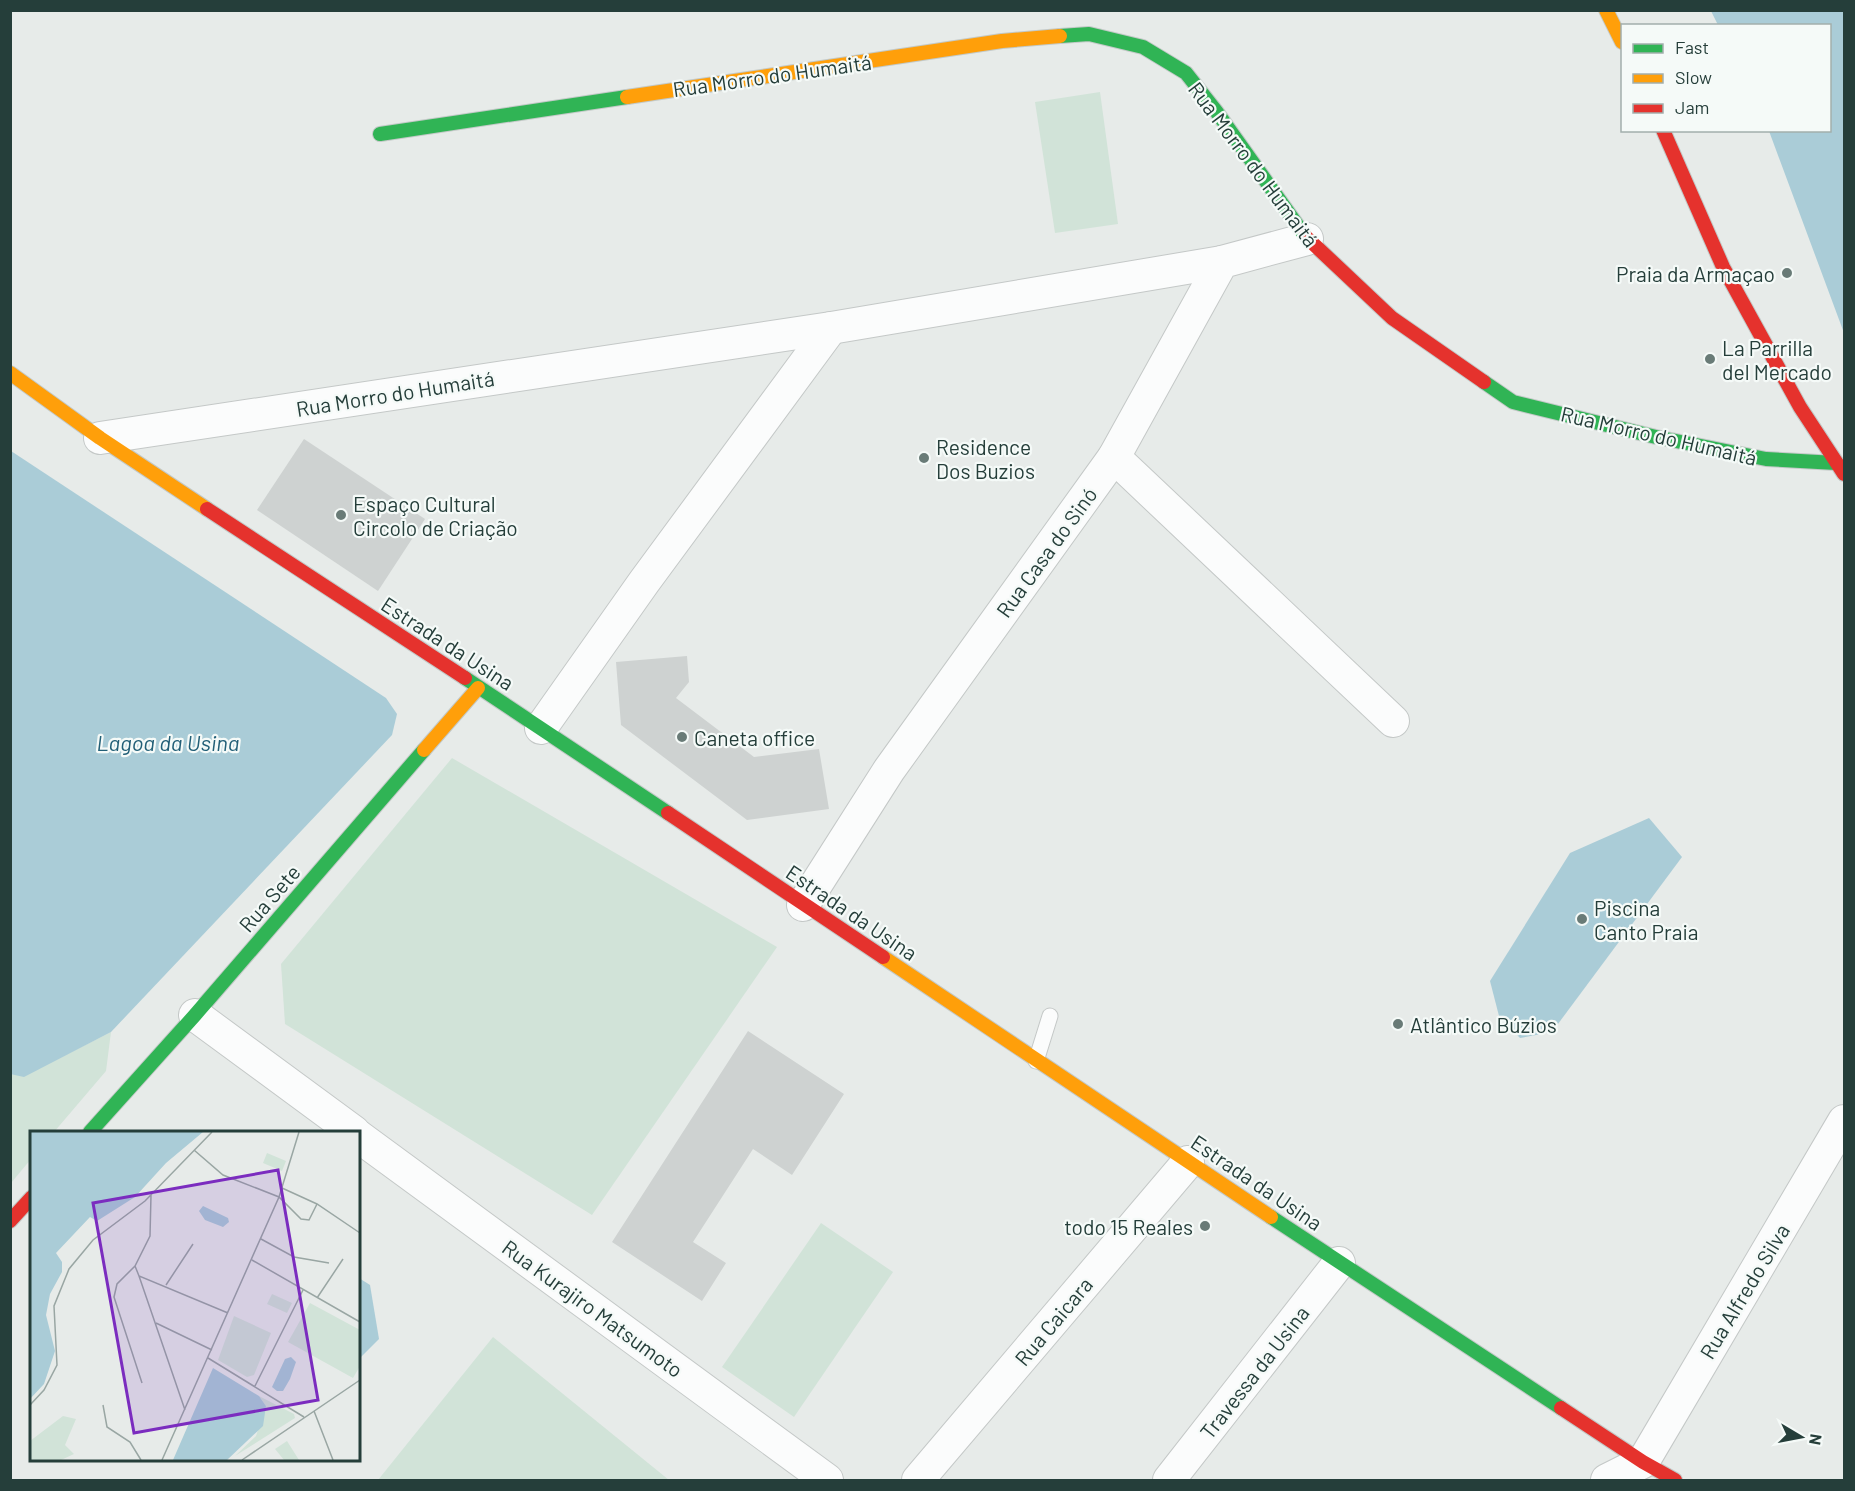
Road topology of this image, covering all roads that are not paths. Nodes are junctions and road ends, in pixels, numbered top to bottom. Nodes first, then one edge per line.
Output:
1 (1606, 10) edge
2 (1621, 38) edge
3 (1664, 132) edge
4 (380, 134) dead end
5 (1307, 239) junction
6 (1222, 262) junction
7 (831, 328) junction
8 (10, 373) edge
9 (100, 438) junction
10 (1114, 457) junction
11 (1840, 469) edge
12 (477, 688) junction
13 (1393, 721) dead end
14 (541, 728) junction
15 (803, 905) junction
16 (195, 1015) junction
17 (1050, 1016) dead end
18 (1036, 1061) junction
19 (1845, 1120) edge
20 (91, 1131) edge
21 (353, 1131) edge
22 (360, 1137) edge
23 (1188, 1161) junction
24 (30, 1199) edge
25 (10, 1221) edge
26 (1339, 1263) junction
27 (1643, 1462) junction
28 (827, 1480) edge
29 (918, 1480) edge
30 (1169, 1480) edge
31 (1607, 1480) edge
32 (1675, 1480) edge

1 - 2 street
3 - 11 street
4 - 5 street, Rua Morro do Humaitá
5 - 6 street
5 - 11 street, Rua Morro do Humaitá
6 - 7 street, Rua Morro do Humaitá
6 - 10 street, Rua Casa do Sinó
7 - 9 street, Rua Morro do Humaitá
7 - 14 street
8 - 9 street, Estrada da Usina
9 - 12 street, Estrada da Usina
10 - 13 street
10 - 15 street, Rua Casa do Sinó
12 - 14 street, Estrada da Usina
12 - 16 street, Rua Sete
14 - 15 street, Estrada da Usina
15 - 18 street, Estrada da Usina
16 - 20 street, Rua Sete
16 - 21 street
17 - 18 lane
18 - 23 street, Estrada da Usina
19 - 27 street, Rua Alfredo Silva
22 - 28 street, Rua Kurajiro Matsumoto
23 - 26 street, Estrada da Usina
23 - 29 street, Rua Caicara
24 - 25 street
26 - 27 street, Estrada da Usina
26 - 30 street, Travessa da Usina
27 - 31 street
27 - 32 street, Estrada da Usina

